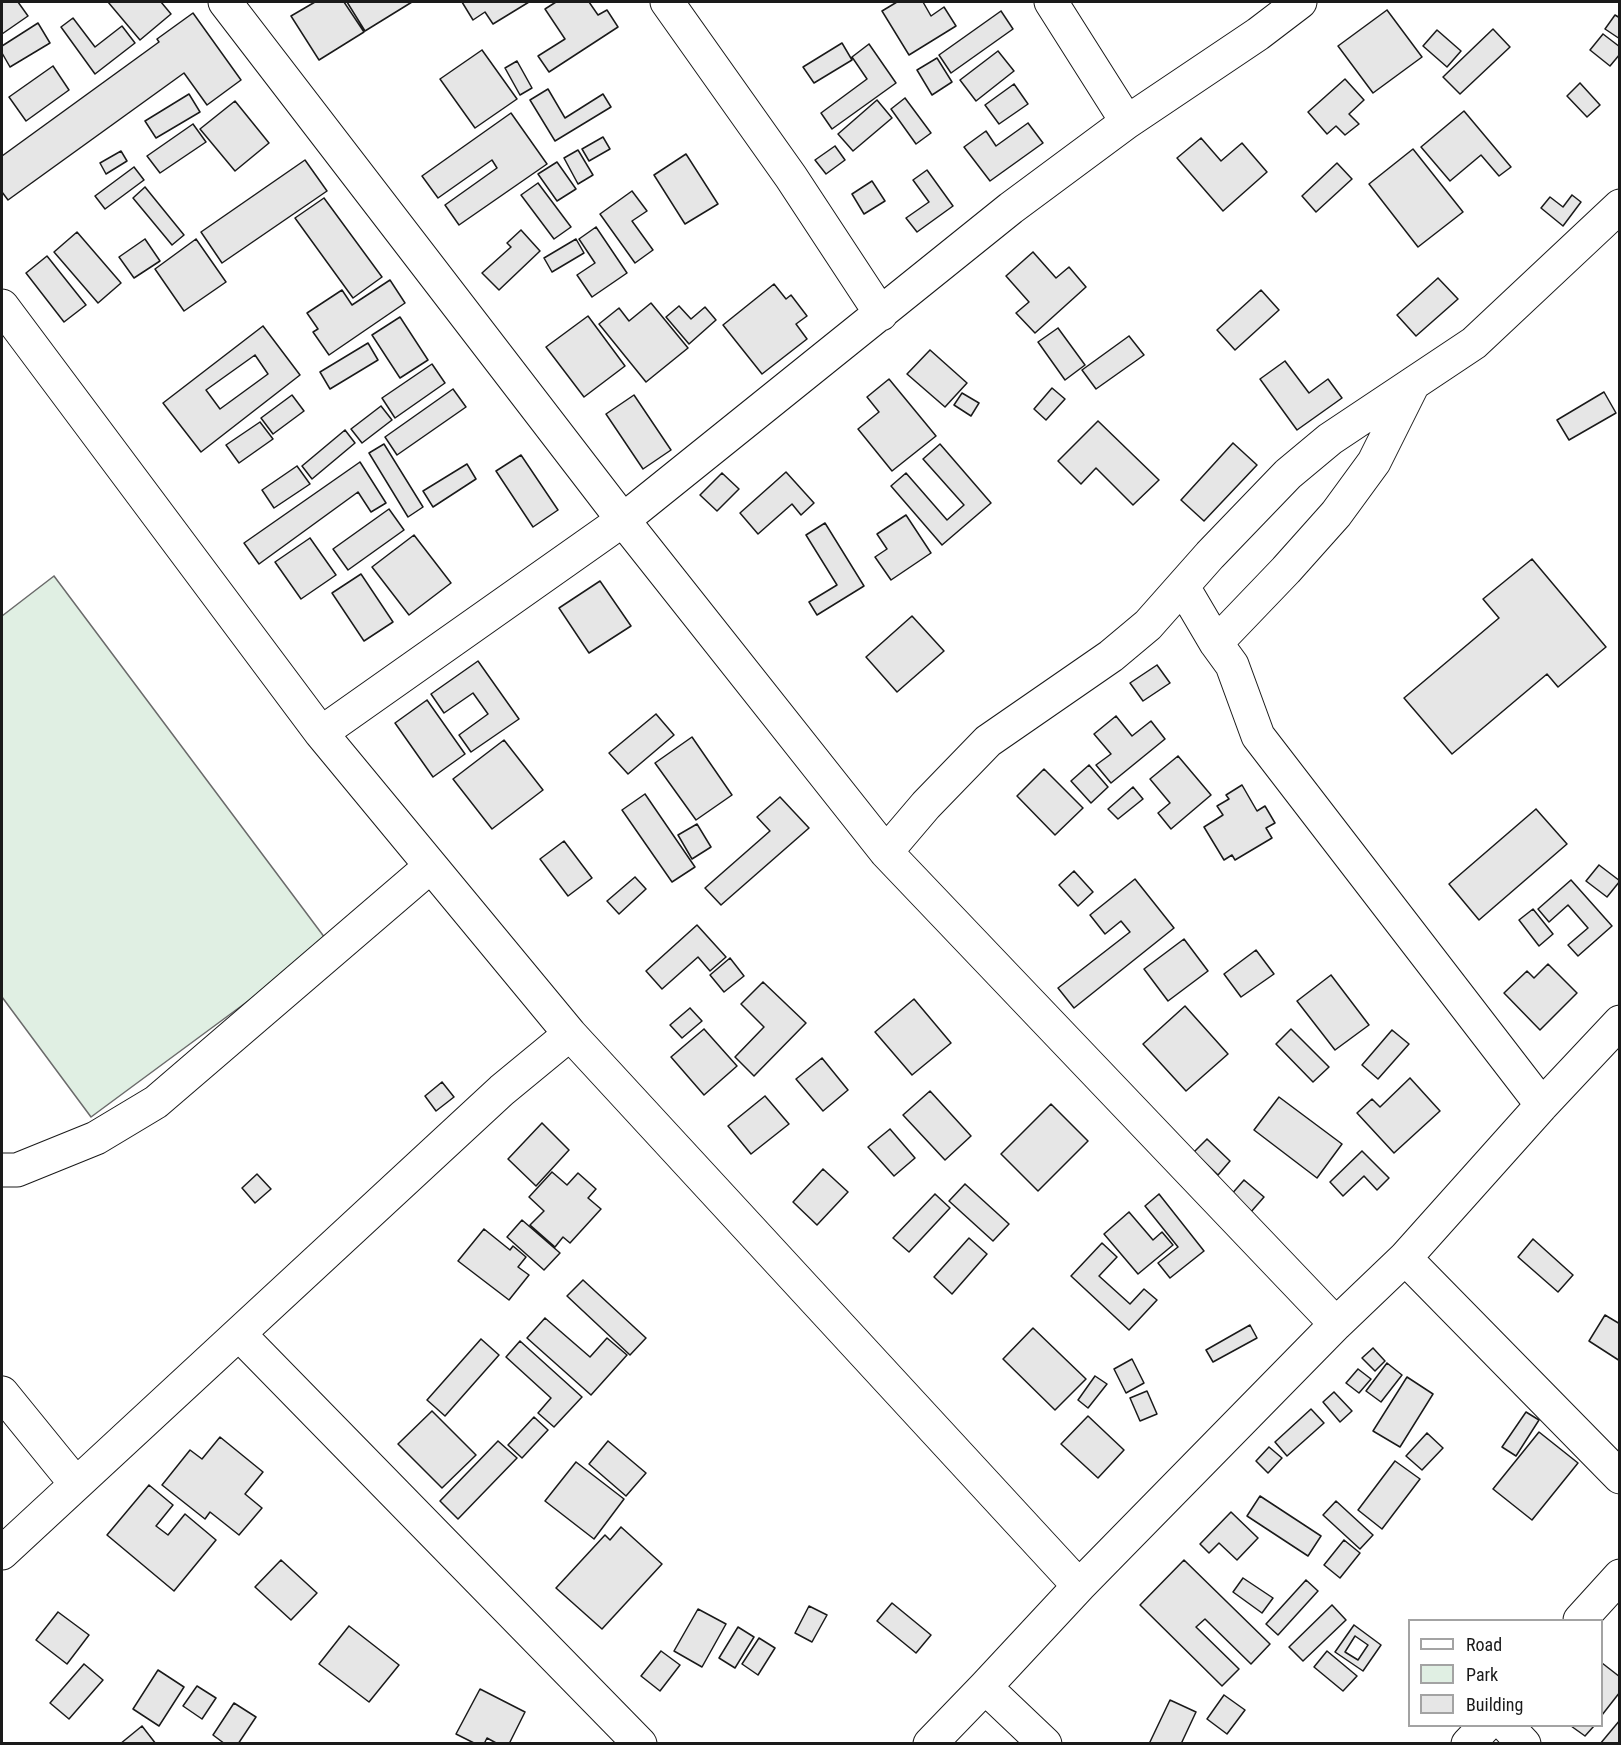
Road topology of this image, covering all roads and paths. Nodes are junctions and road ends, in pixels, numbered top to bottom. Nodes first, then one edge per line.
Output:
1 (225, 2) edge
2 (667, 2) edge
3 (1051, 2) edge
4 (1300, 2) edge
5 (1127, 122) junction
6 (1620, 206) edge
7 (2, 306) edge
8 (881, 314) junction
9 (1414, 382) junction
10 (623, 520) junction
11 (1183, 587) junction
12 (1216, 643) junction
13 (321, 733) junction
14 (886, 852) junction
15 (431, 866) junction
16 (1620, 1022) edge
17 (570, 1034) junction
18 (1542, 1105) junction
19 (2, 1170) edge
20 (1405, 1258) junction
21 (1336, 1324) junction
22 (239, 1335) junction
23 (2, 1393) edge
24 (1620, 1477) edge
25 (76, 1484) junction
26 (2, 1553) edge
27 (1620, 1576) edge
28 (1079, 1586) junction
29 (1581, 1619) edge
30 (986, 1687) junction
31 (1483, 1727) edge
32 (1509, 1727) edge
33 (640, 1743) edge
34 (930, 1743) edge
35 (1045, 1743) edge
36 (1468, 1743) edge
37 (1524, 1743) edge

1 - 10 street
2 - 8 street
3 - 5 street
4 - 5 street
5 - 8 street
6 - 9 street
7 - 13 street
8 - 10 street
9 - 11 street
9 - 12 street
10 - 13 street
10 - 14 street
11 - 12 street
11 - 14 street
12 - 18 street
13 - 15 street
14 - 21 street
15 - 17 street
15 - 19 street
16 - 18 street
17 - 22 street
17 - 28 street
18 - 20 street
20 - 21 street
20 - 24 street
21 - 28 street
22 - 25 street
22 - 33 street
23 - 25 street
25 - 26 street
27 - 29 street
28 - 30 street
30 - 34 street
30 - 35 street
31 - 36 street
32 - 37 street

